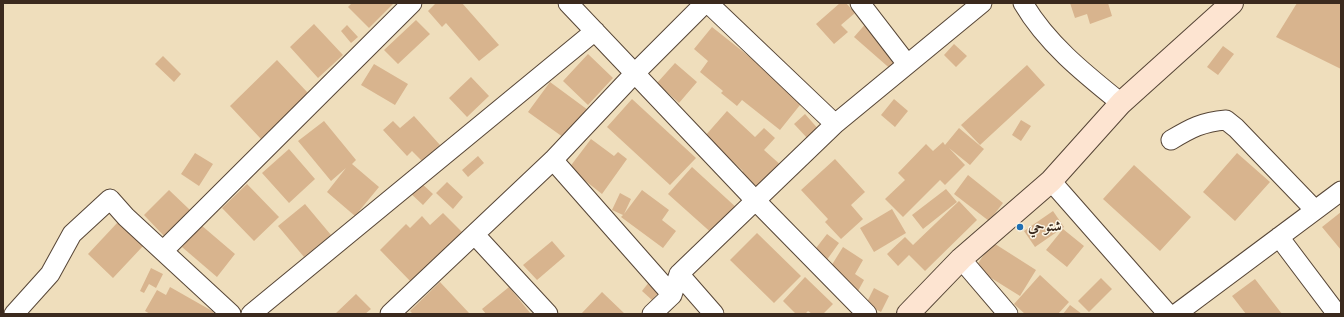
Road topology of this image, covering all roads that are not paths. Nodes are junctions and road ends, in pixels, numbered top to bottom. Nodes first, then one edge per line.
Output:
1 (412, 3) edge
2 (568, 3) edge
3 (705, 3) edge
4 (708, 3) edge
5 (860, 3) edge
6 (982, 3) edge
7 (1023, 3) edge
8 (1232, 3) edge
9 (596, 31) junction
10 (908, 64) junction
11 (635, 73) junction
12 (1121, 103) junction
13 (835, 124) junction
14 (1171, 140) dead end
15 (554, 160) junction
16 (1052, 181) junction
17 (1341, 190) edge
18 (755, 200) junction
19 (1315, 210) junction
20 (475, 236) junction
21 (1279, 237) junction
22 (163, 251) junction
23 (961, 259) junction
24 (679, 274) junction
25 (672, 295) junction
26 (14, 314) edge
27 (231, 314) edge
28 (251, 314) edge
29 (390, 314) edge
30 (548, 314) edge
31 (652, 314) edge
32 (714, 314) edge
33 (867, 314) edge
34 (908, 314) edge
35 (1008, 314) edge
36 (1168, 314) edge
37 (1176, 314) edge
38 (1337, 314) edge

1 - 22 street
2 - 9 street
3 - 11 street
4 - 13 street
5 - 10 street
6 - 10 street
7 - 12 street
8 - 12 street
9 - 11 street
9 - 28 street
10 - 13 street
11 - 15 street
11 - 18 street
12 - 16 street
13 - 18 street
14 - 19 street
15 - 20 street
15 - 25 street
16 - 23 street
16 - 36 street
17 - 19 street
18 - 24 street
18 - 33 street
19 - 21 street
20 - 29 street
20 - 30 street
21 - 37 street
21 - 38 street
22 - 26 street
22 - 27 street
23 - 34 street
23 - 35 street
24 - 25 street
24 - 32 street
25 - 31 street

